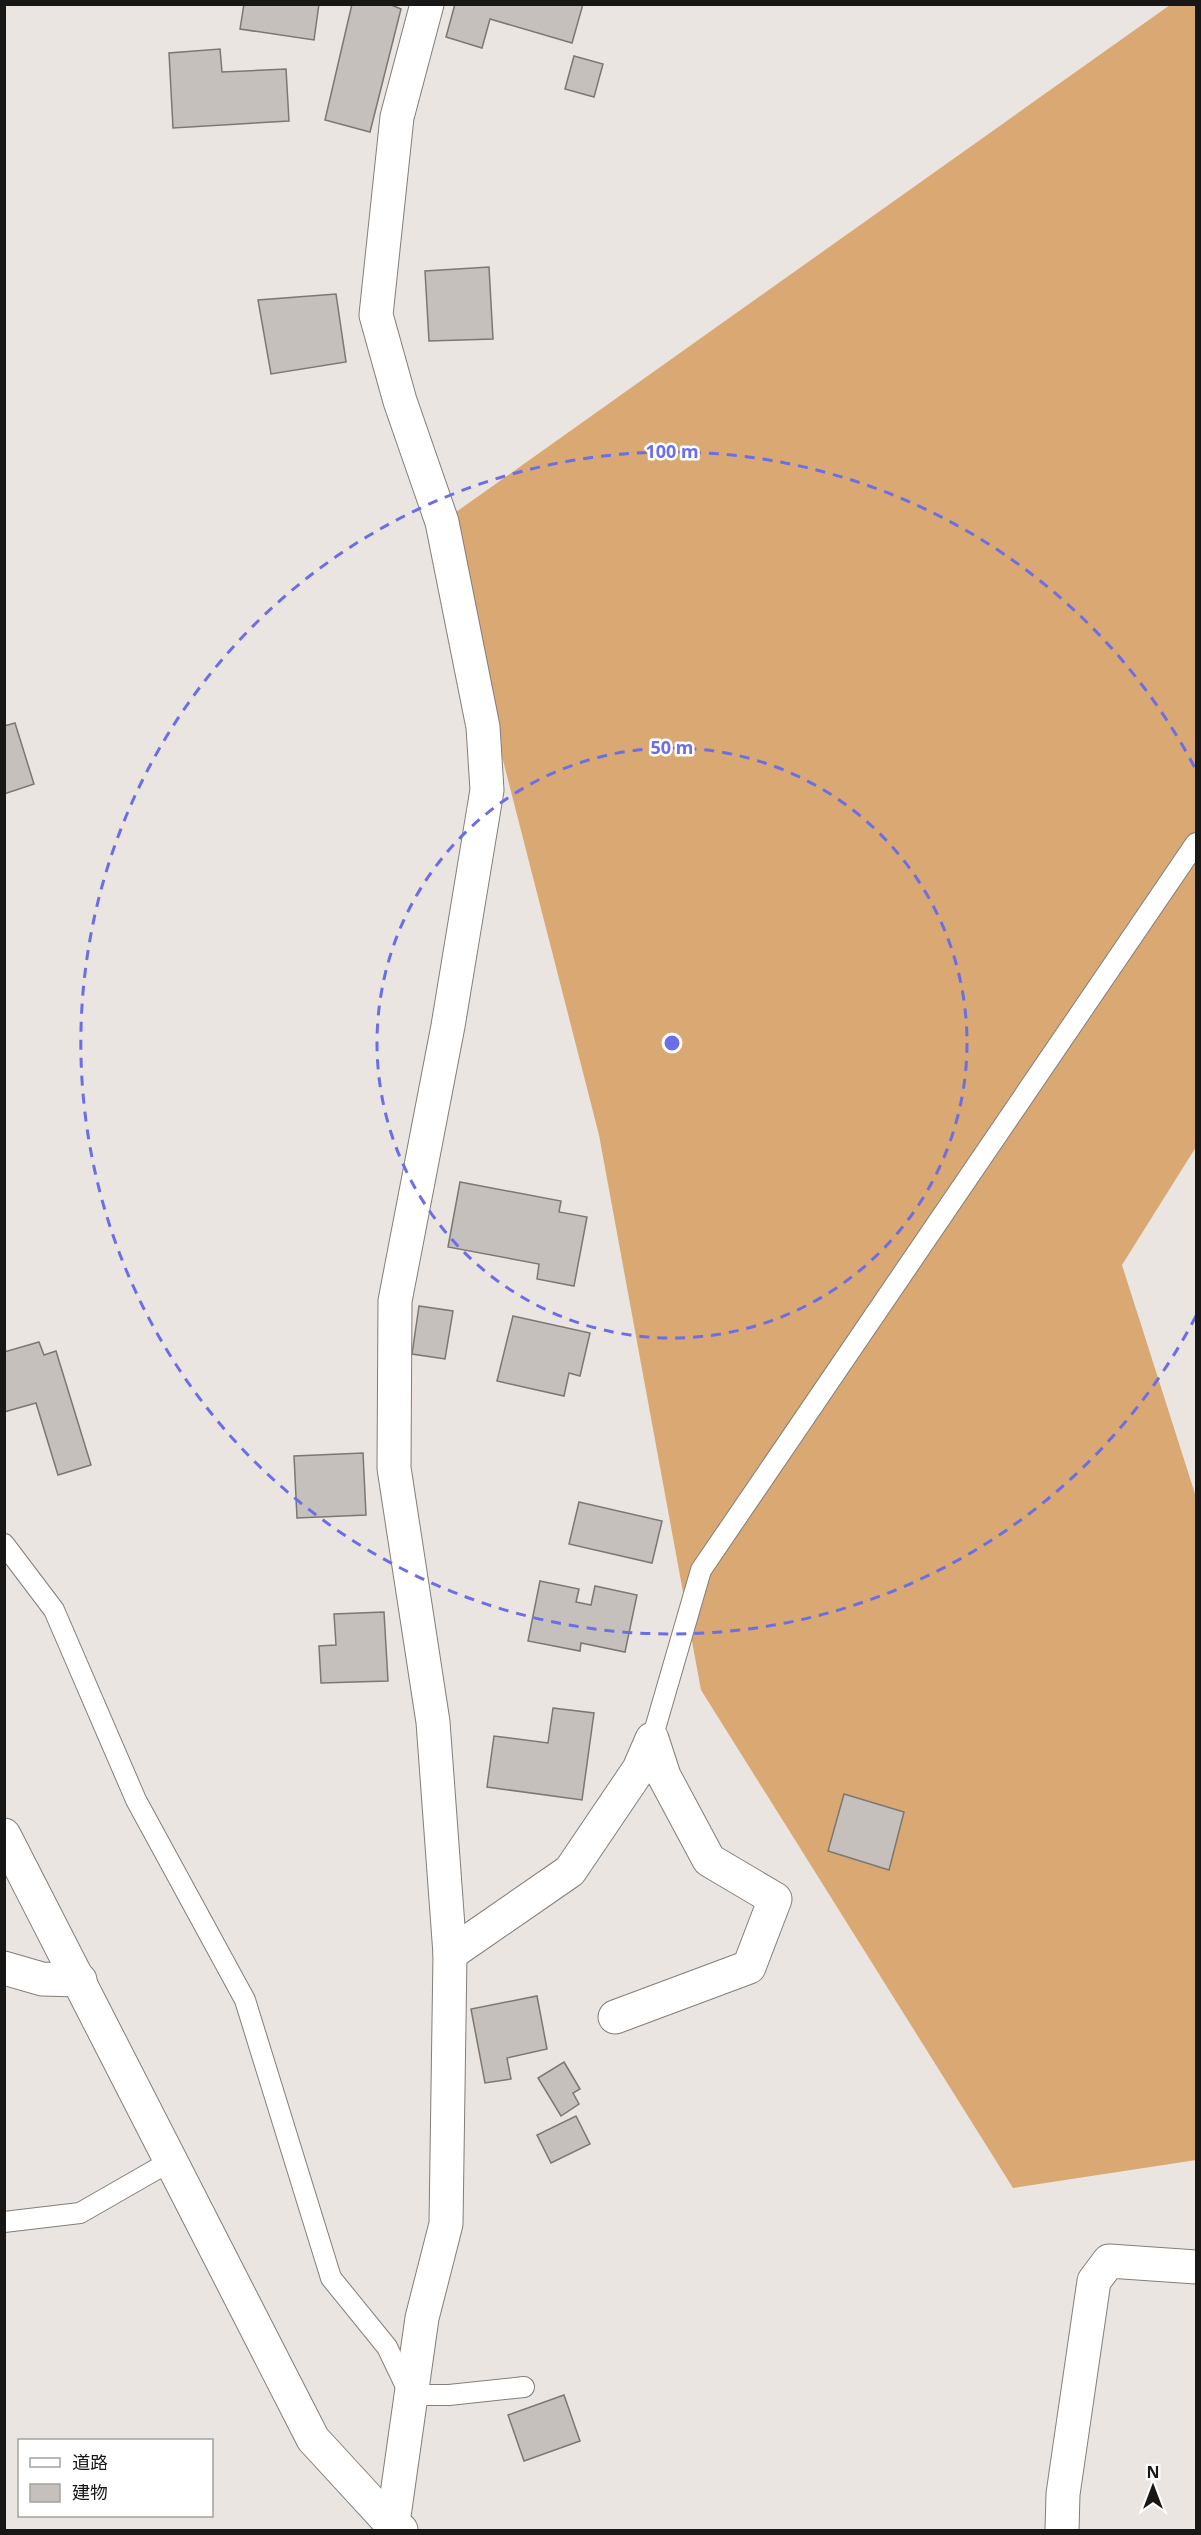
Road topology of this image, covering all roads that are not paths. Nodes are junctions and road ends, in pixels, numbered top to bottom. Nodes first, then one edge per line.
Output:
1 (427, 4) edge
2 (1197, 843) edge
3 (4, 1544) edge
4 (652, 1740) junction
5 (4, 1835) edge
6 (450, 1954) junction
7 (4, 1968) edge
8 (80, 1980) junction
9 (615, 2017) dead end
10 (170, 2162) junction
11 (4, 2222) edge
12 (1197, 2267) edge
13 (524, 2387) dead end
14 (410, 2395) junction
15 (395, 2529) edge
16 (1062, 2530) edge

1 - 6 street
2 - 4 lane
3 - 14 lane
4 - 6 street
4 - 9 street
5 - 8 street
6 - 14 street
7 - 8 street
8 - 10 street
10 - 11 lane
10 - 15 street
12 - 16 street
13 - 14 lane
14 - 15 street

